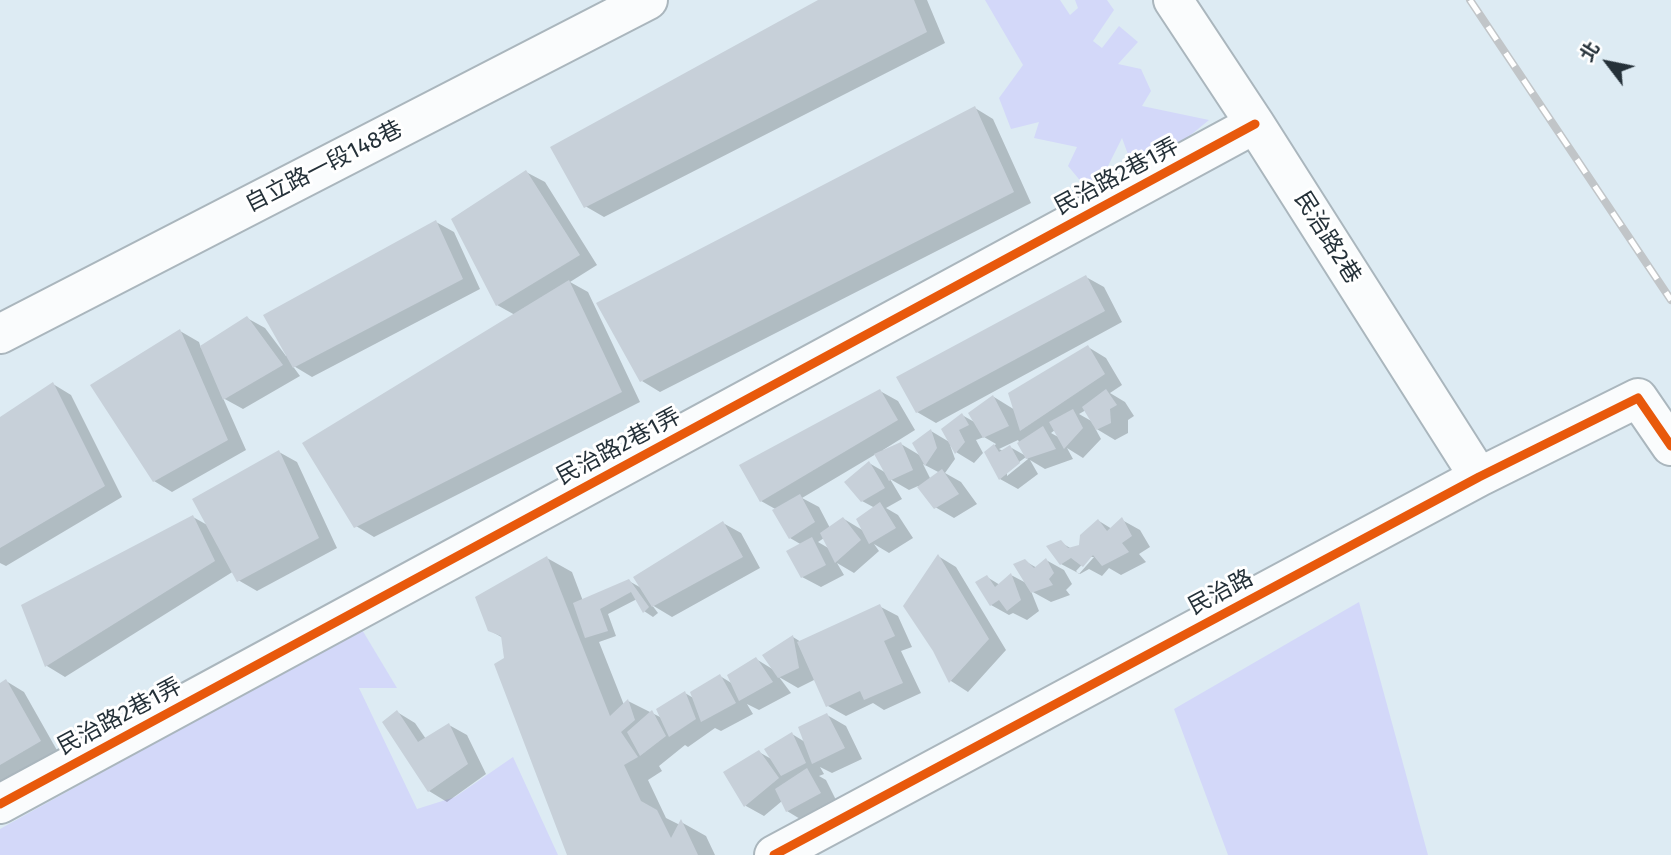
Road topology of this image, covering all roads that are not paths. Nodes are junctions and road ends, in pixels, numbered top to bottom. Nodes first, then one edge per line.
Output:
1 (648, 0) edge
2 (1174, 0) edge
3 (1255, 124) junction
4 (0, 334) edge
5 (1671, 446) edge
6 (1479, 477) junction
7 (0, 804) edge
8 (774, 855) edge

1 - 4 street, 自立路一段148巷
2 - 3 street, 民治路2巷
3 - 6 street, 民治路2巷
3 - 7 street, 民治路2巷1弄
5 - 6 street, 民治路
6 - 8 street, 民治路

